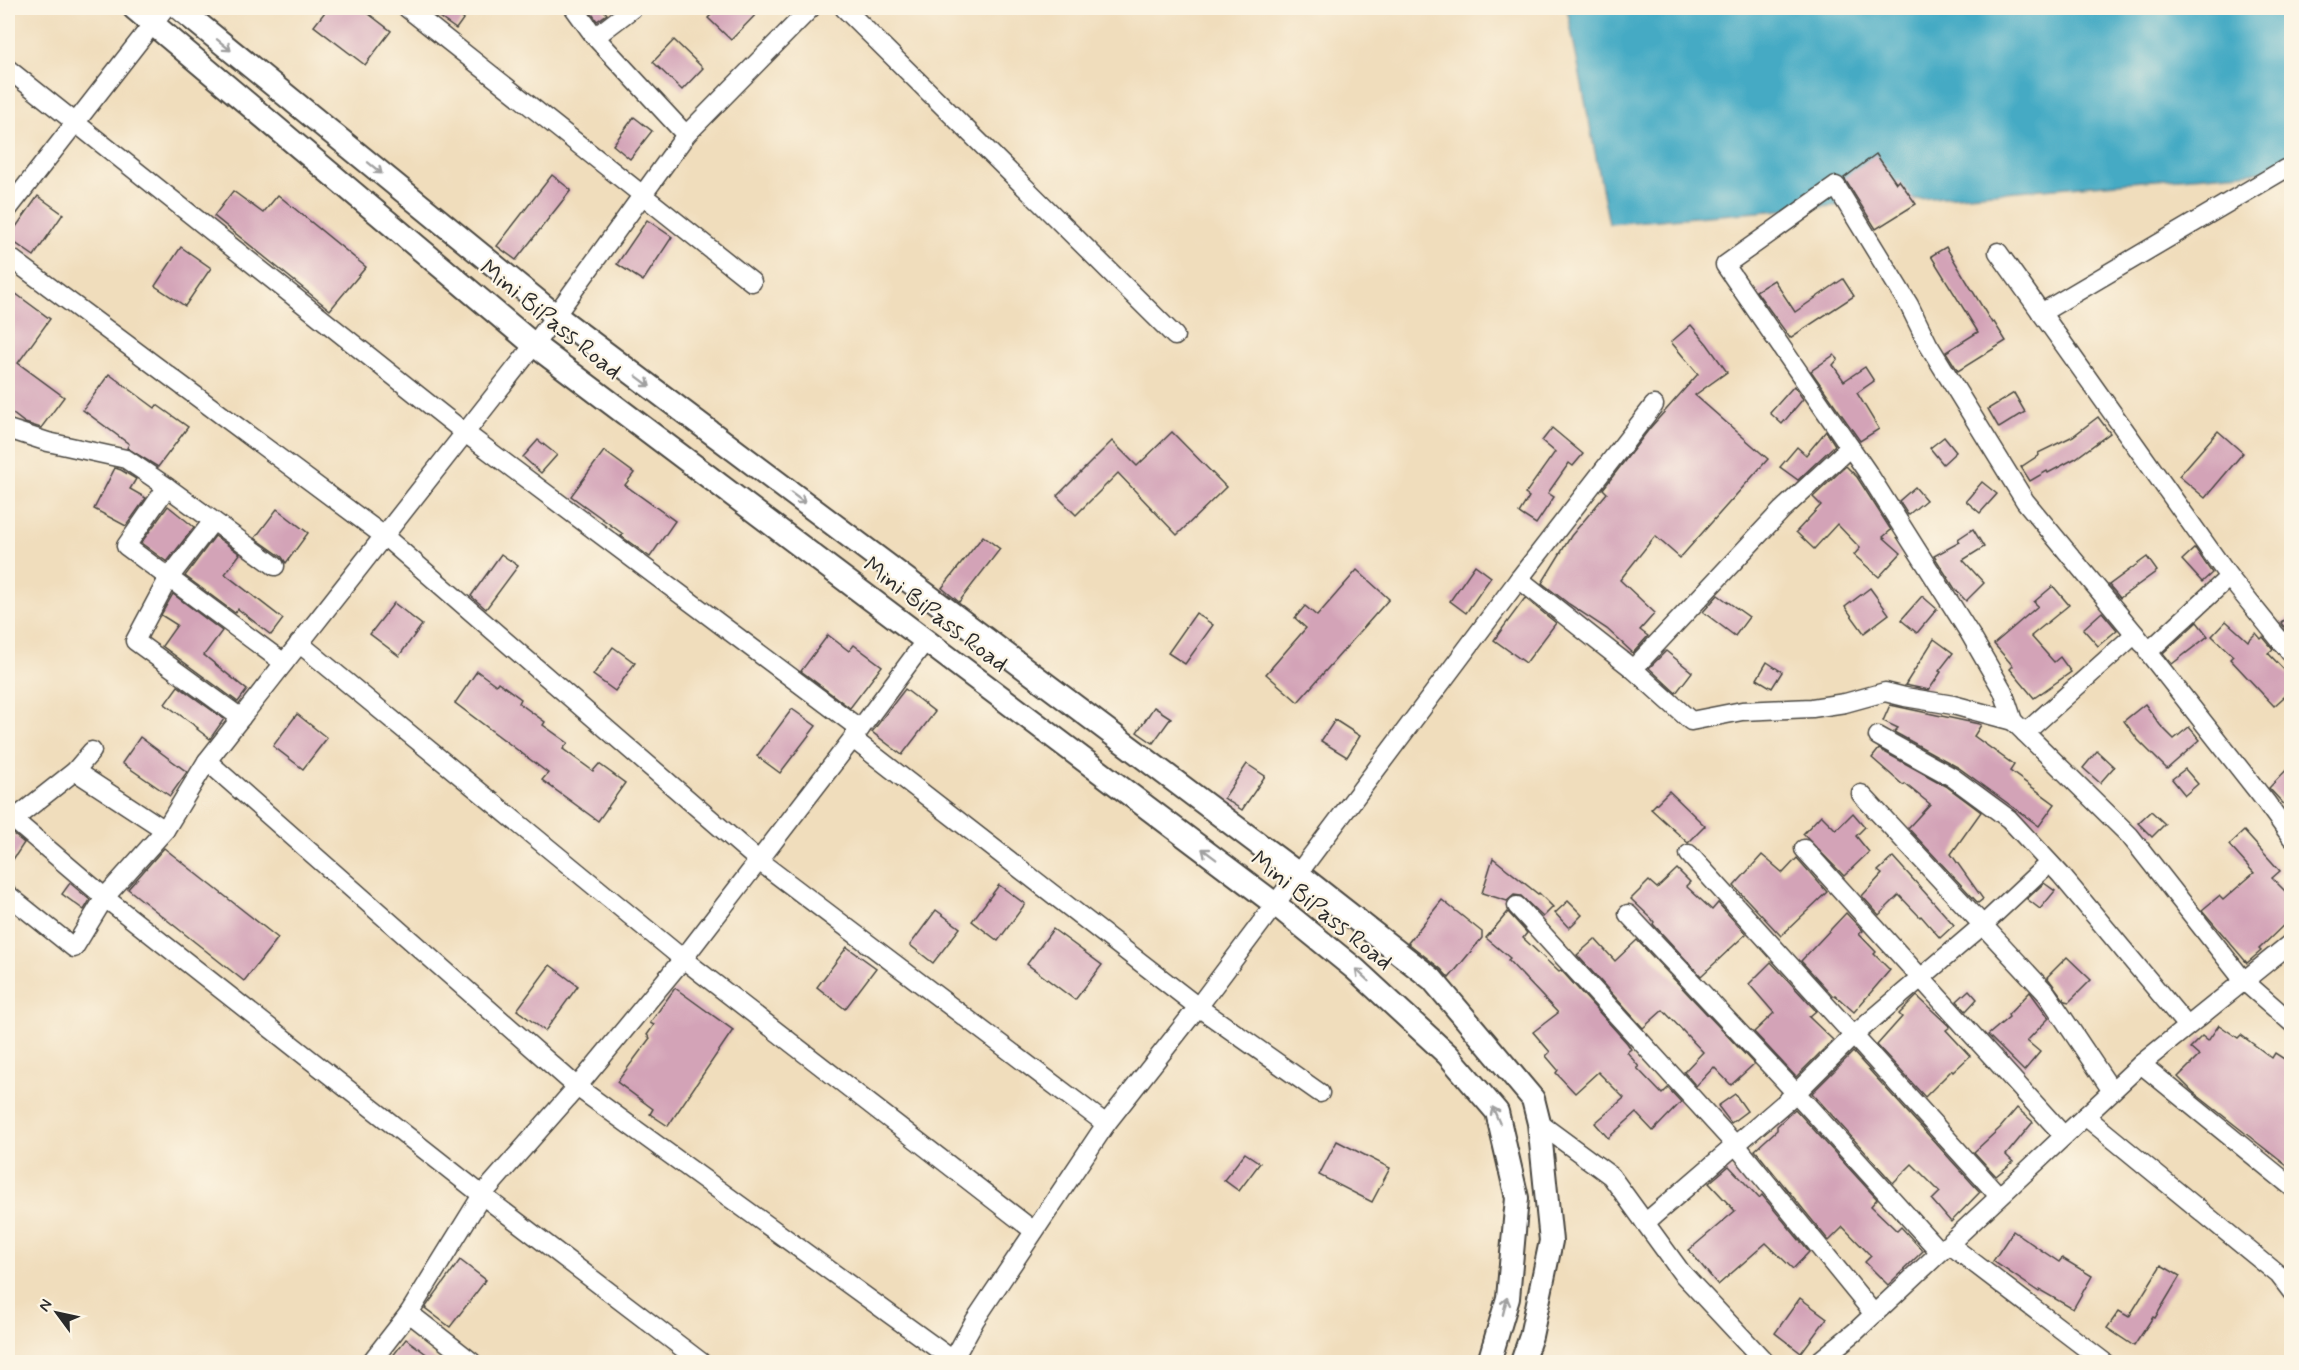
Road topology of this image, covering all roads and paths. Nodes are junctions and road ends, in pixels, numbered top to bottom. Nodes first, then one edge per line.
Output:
1 (134, 8) edge
2 (179, 8) edge
3 (407, 8) edge
4 (574, 8) edge
5 (633, 8) edge
6 (811, 8) edge
7 (844, 8) edge
8 (160, 15) edge
9 (595, 38) junction
10 (8, 69) edge
11 (75, 123) junction
12 (686, 135) junction
13 (2285, 169) dead end
14 (643, 195) junction
15 (8, 209) edge
16 (1998, 252) dead end
17 (8, 256) edge
18 (752, 282) dead end
19 (2041, 313) junction
20 (555, 315) junction
21 (1175, 336) dead end
22 (534, 345) junction
23 (1654, 405) dead end
24 (8, 429) edge
25 (464, 432) junction
26 (1850, 447) junction
27 (167, 487) junction
28 (213, 520) junction
29 (384, 536) junction
30 (275, 567) dead end
31 (2229, 577) junction
32 (168, 579) junction
33 (1519, 579) junction
34 (2135, 634) junction
35 (926, 640) junction
36 (300, 643) junction
37 (2148, 652) junction
38 (2292, 656) edge
39 (284, 663) junction
40 (1633, 669) junction
41 (241, 718) junction
42 (2019, 727) junction
43 (856, 734) junction
44 (1878, 736) dead end
45 (92, 751) dead end
46 (207, 761) junction
47 (75, 771) junction
48 (1861, 794) dead end
49 (10, 818) edge
50 (165, 830) junction
51 (2292, 838) edge
52 (1804, 849) dead end
53 (1689, 854) dead end
54 (759, 861) junction
55 (2049, 863) junction
56 (1297, 873) junction
57 (8, 895) edge
58 (105, 897) junction
59 (1275, 903) junction
60 (1518, 906) dead end
61 (1628, 914) dead end
62 (1984, 924) junction
63 (2292, 942) edge
64 (683, 959) junction
65 (1919, 978) junction
66 (2244, 981) junction
67 (1198, 1007) junction
68 (2292, 1023) edge
69 (2187, 1026) junction
70 (1852, 1036) junction
71 (2141, 1064) junction
72 (577, 1087) junction
73 (2112, 1091) junction
74 (1796, 1093) junction
75 (1320, 1094) dead end
76 (2085, 1116) junction
77 (1539, 1123) junction
78 (1106, 1124) junction
79 (2064, 1136) junction
80 (1736, 1146) junction
81 (2292, 1186) edge
82 (482, 1195) junction
83 (1999, 1196) junction
84 (1645, 1223) junction
85 (1034, 1231) junction
86 (1945, 1248) junction
87 (2292, 1292) edge
88 (409, 1313) junction
89 (1874, 1314) junction
90 (1527, 1359) edge
91 (952, 1361) edge
92 (371, 1362) edge
93 (472, 1362) edge
94 (701, 1362) edge
95 (1489, 1362) edge
96 (1766, 1362) edge
97 (1818, 1362) edge
98 (2104, 1362) edge

1 - 8 street, Mini BiPass Road
2 -> 20 street
3 - 14 street
4 - 9 street
5 - 9 street
6 - 12 street
7 - 21 street
8 - 11 street
8 - 22 street, Mini BiPass Road
9 - 12 street
10 - 11 street
11 - 15 street
11 - 25 street
12 - 14 street
13 - 19 street
14 - 18 street
14 - 20 street
16 - 19 street
17 - 29 street
19 - 31 street
20 - 22 street
20 -> 56 street
22 - 25 street
22 - 35 street, Mini BiPass Road
23 - 33 street
24 - 27 street
25 - 29 street
25 - 43 street
26 - 34 street
26 - 40 street
26 - 42 street
27 - 28 street
27 - 32 street
28 - 30 street
28 - 32 street
29 - 36 street
29 - 54 street
31 - 37 street
31 - 38 street
32 - 39 street
32 - 41 street
33 - 40 street
33 - 56 street
34 - 37 street
34 - 42 street
35 - 43 street
59 -> 35 street, Mini BiPass Road
36 - 39 street
36 - 64 street
37 - 51 street
39 - 41 street
40 - 42 street
41 - 46 street
42 - 66 street
43 - 54 street
43 - 67 street
44 - 55 street
45 - 47 street
46 - 50 street
46 - 72 street
47 - 49 street
47 - 50 street
48 - 62 street
49 - 58 street
50 - 58 street
52 - 65 street
53 - 70 street
54 - 64 street
54 - 78 street
55 - 62 street
55 - 69 street
56 - 59 street
56 - 77 street
57 - 58 street
58 - 82 street
59 - 67 street
95 -> 59 street, Mini BiPass Road
60 - 80 street
61 - 74 street
62 - 65 street
62 - 73 street
63 - 66 street
64 - 72 street
64 - 85 street
65 - 70 street
65 - 79 street
66 - 68 street
66 - 69 street
67 - 75 street
67 - 78 street
69 - 71 street
70 - 74 street
70 - 83 street
71 - 73 street
71 - 81 street
72 - 82 street
72 - 91 street
73 - 76 street
74 - 80 street
74 - 86 street
76 - 79 street
76 - 87 street
77 - 84 street
77 - 90 street
78 - 85 street
79 - 83 street
80 - 84 street
80 - 89 street
82 - 88 street
82 - 94 street
83 - 86 street
84 - 96 street
85 - 91 street
86 - 89 street
86 - 98 street
88 - 92 street
88 - 93 street
89 - 97 street

